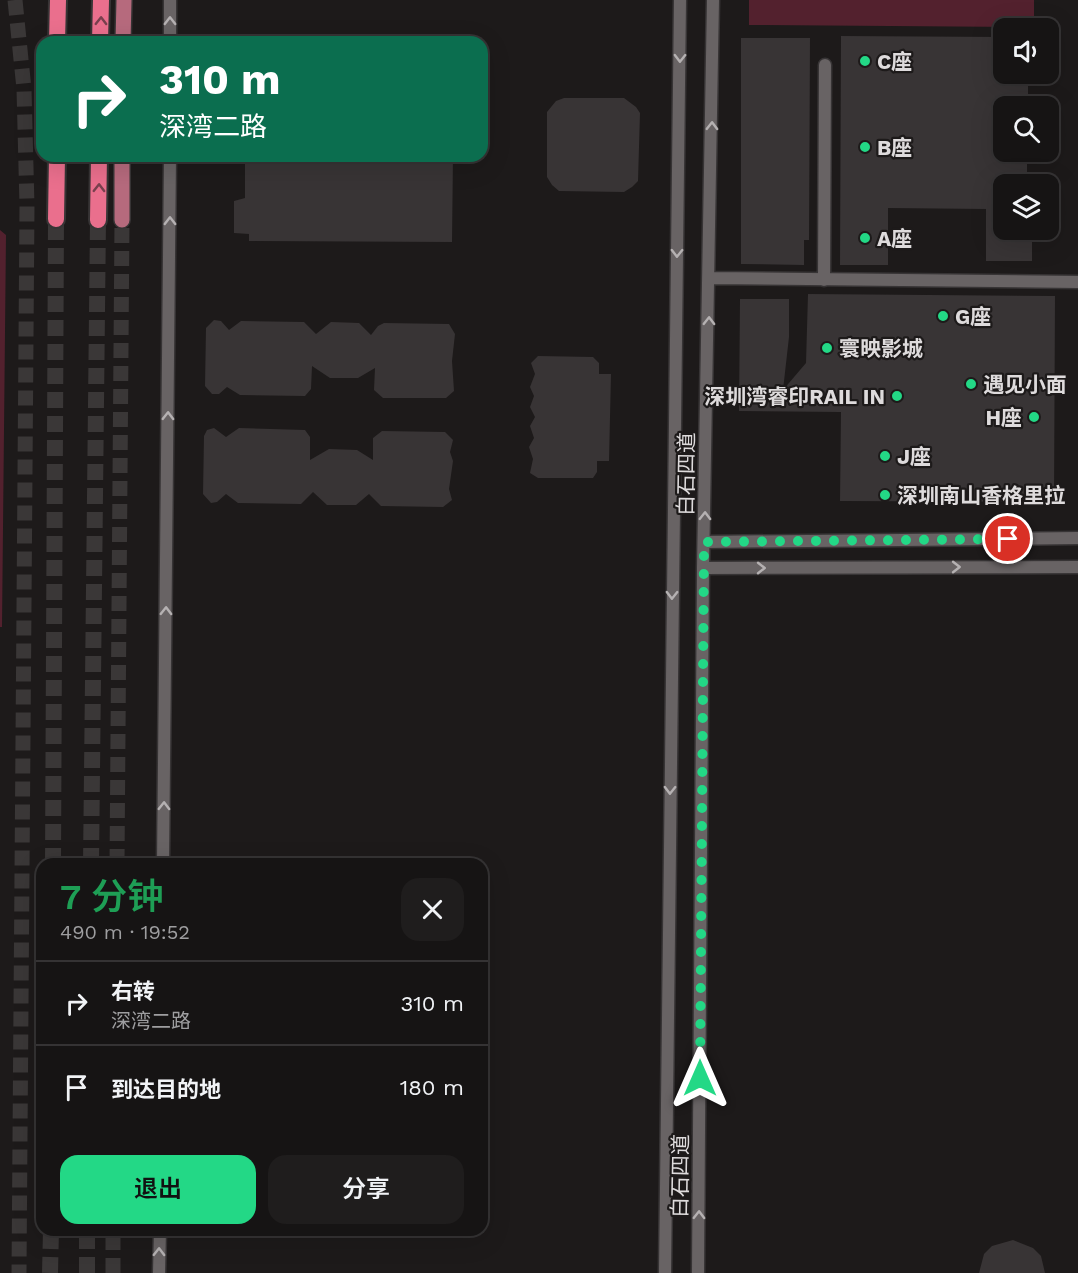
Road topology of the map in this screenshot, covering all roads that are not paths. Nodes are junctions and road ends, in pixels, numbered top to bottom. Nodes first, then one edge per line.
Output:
1 (58, 0) edge
2 (101, 0) edge
3 (123, 0) edge
4 (170, 0) edge
5 (680, 0) edge
6 (713, 0) edge
7 (57, 36) edge
8 (100, 36) edge
9 (123, 36) edge
10 (170, 36) edge
11 (825, 64) dead end
12 (57, 162) edge
13 (99, 162) edge
14 (122, 162) edge
15 (170, 162) edge
16 (56, 219) tunnel mouth
17 (98, 220) tunnel mouth
18 (122, 220) tunnel mouth
19 (710, 278) junction
20 (824, 280) junction
21 (1078, 282) edge
22 (1078, 538) edge
23 (704, 542) junction
24 (1078, 567) edge
25 (703, 568) junction
26 (163, 858) edge
27 (160, 1236) edge
28 (159, 1273) edge
29 (665, 1273) edge
30 (698, 1273) edge

1 - 7 highway
8 -> 2 highway
3 - 9 main road
10 -> 4 street
5 -> 29 street, 白石四道
19 -> 6 street, 白石四道
11 - 20 street
12 - 16 highway
17 -> 13 highway
14 - 18 main road
26 -> 15 street
19 - 20 street
23 -> 19 street, 白石四道
20 - 21 street
22 - 23 street
23 - 25 street, 白石四道
25 -> 24 street
30 -> 25 street, 白石四道
28 -> 27 street

